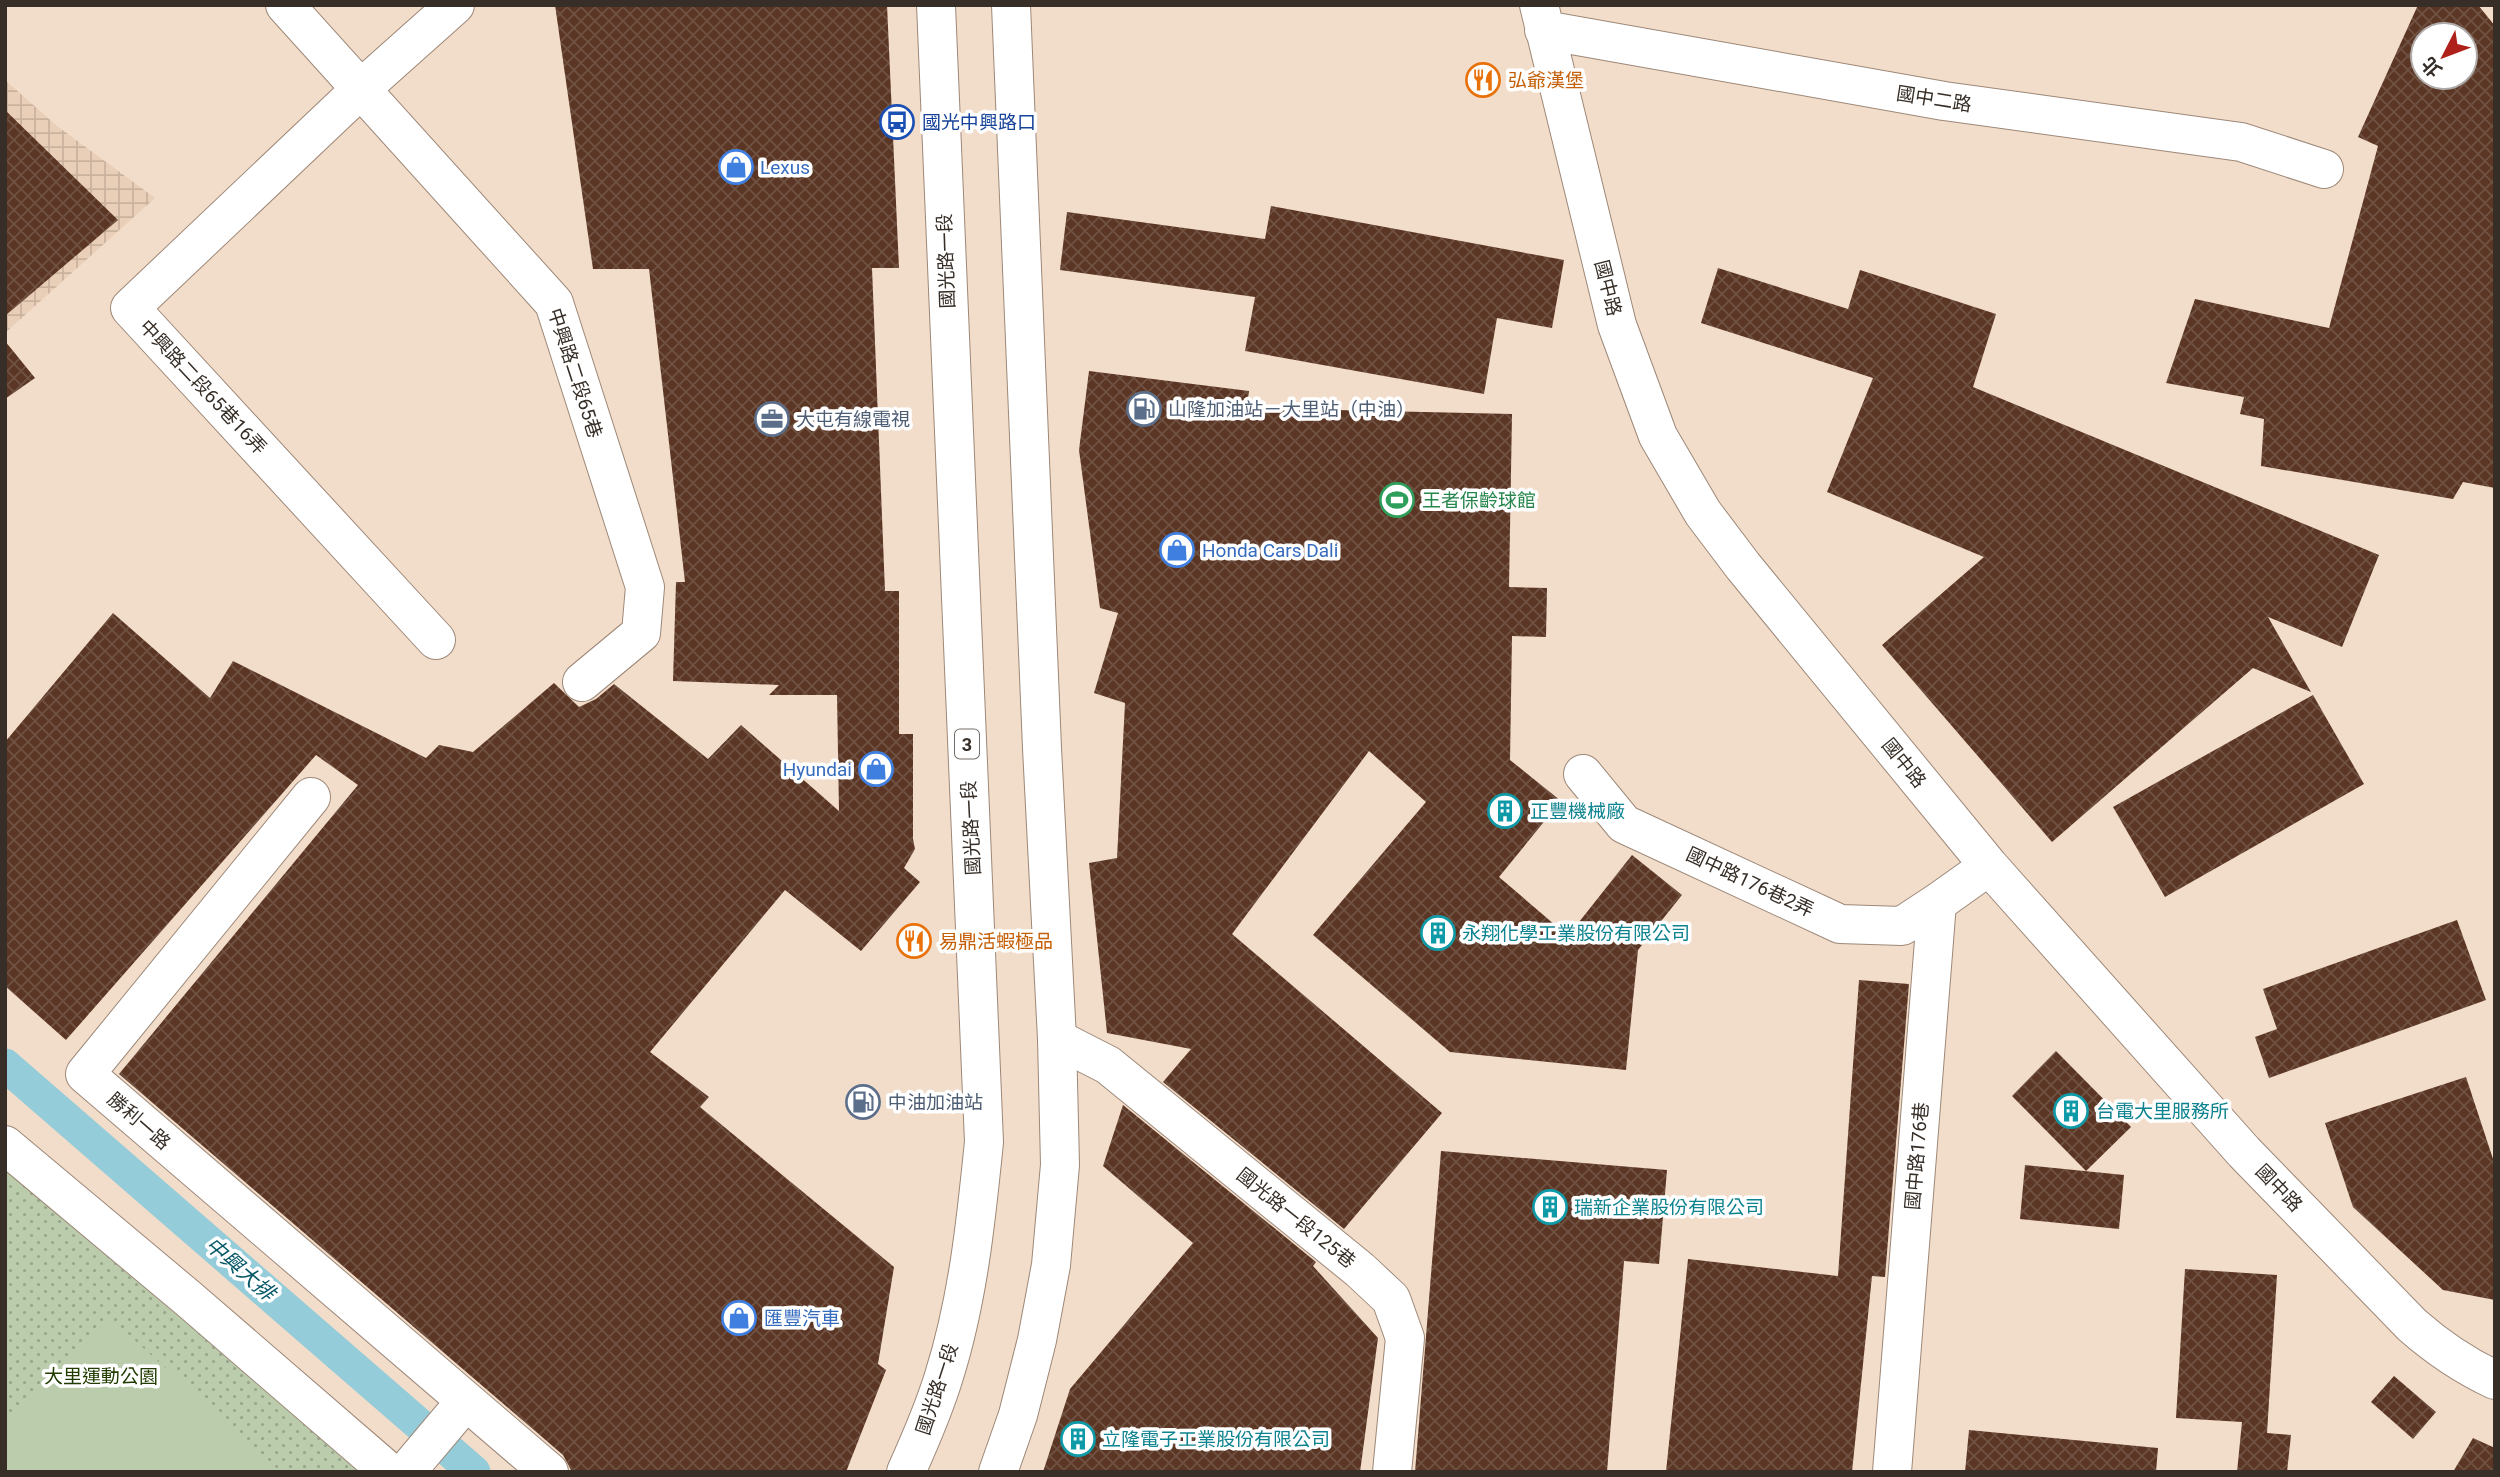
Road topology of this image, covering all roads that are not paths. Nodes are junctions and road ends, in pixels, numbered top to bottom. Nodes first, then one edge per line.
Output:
1 (285, 5) edge
2 (455, 5) edge
3 (936, 5) edge
4 (1011, 5) edge
5 (1541, 18) edge
6 (362, 88) junction
7 (2324, 169) dead end
8 (436, 640) dead end
9 (582, 682) dead end
10 (1583, 774) dead end
11 (311, 797) dead end
12 (1989, 866) junction
13 (1937, 903) junction
14 (1057, 1039) junction
15 (5, 1145) edge
16 (2495, 1380) edge
17 (465, 1402) junction
18 (388, 1472) edge
19 (406, 1472) edge
20 (549, 1472) edge
21 (906, 1472) edge
22 (998, 1472) edge
23 (1392, 1472) edge
24 (1892, 1472) edge

1 - 6 street, 中興路二段65巷
2 - 6 street
3 - 21 street, 國光路一段 / 3
4 - 14 street
5 - 7 street, 國中二路
5 - 12 street, 國中路
6 - 8 street, 中興路二段65巷16弄
6 - 9 street, 中興路二段65巷
10 - 13 street, 國中路176巷2弄
11 - 17 street, 勝利一路
12 - 13 street
12 - 16 street, 國中路
13 - 24 street, 國中路176巷
14 - 22 street
14 - 23 street, 國光路一段125巷
15 - 18 street
17 - 19 street
17 - 20 street, 勝利一路

